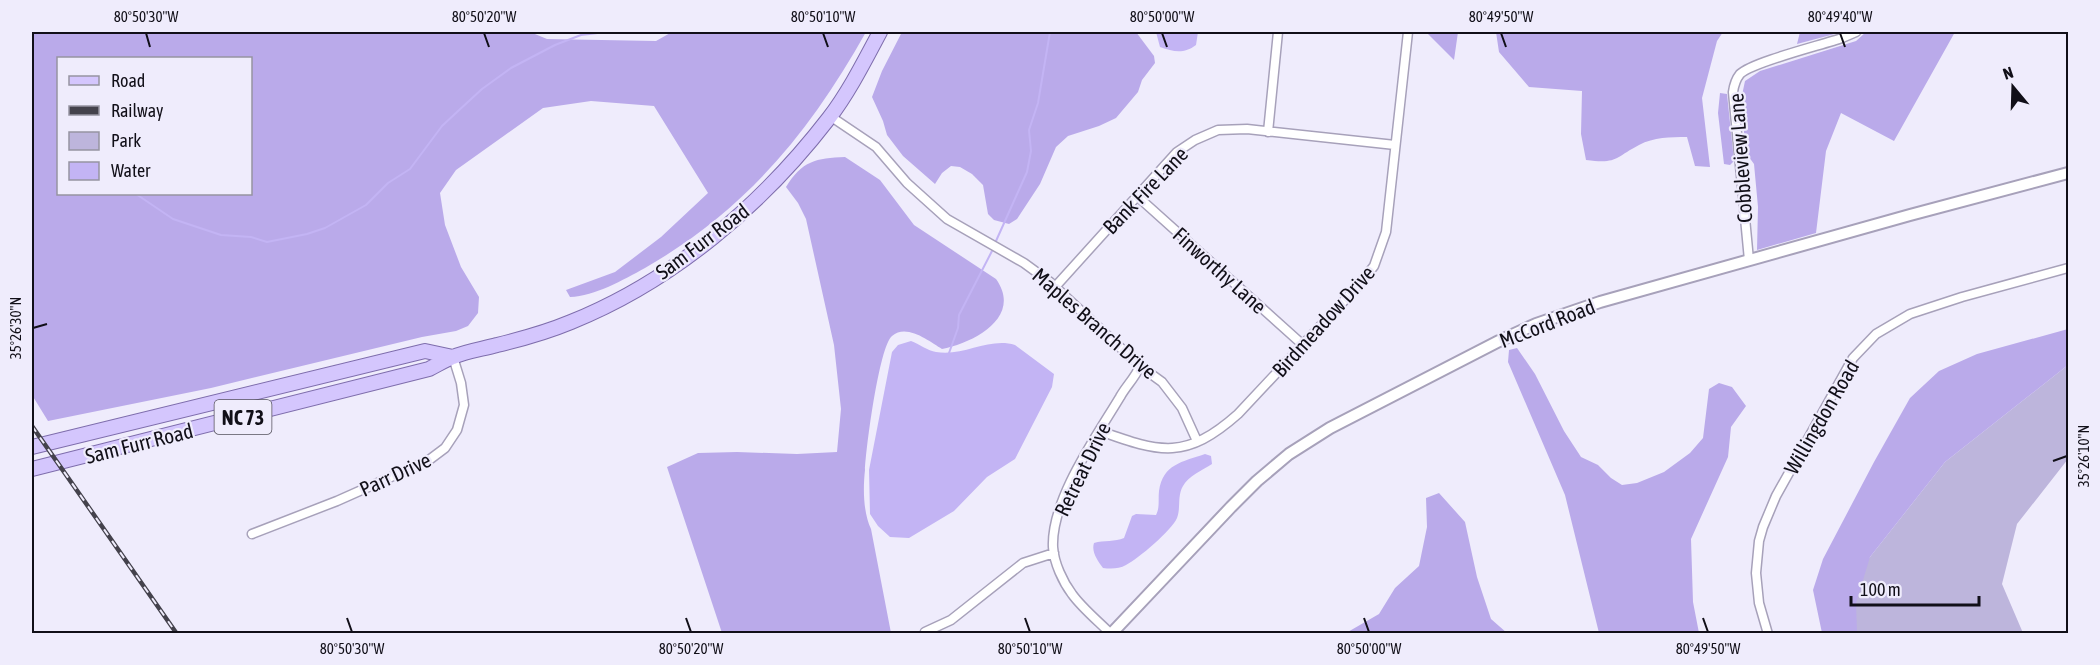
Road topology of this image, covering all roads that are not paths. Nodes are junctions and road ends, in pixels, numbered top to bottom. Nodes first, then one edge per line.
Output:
1 (880, 32) edge
2 (1278, 32) edge
3 (1408, 32) edge
4 (1856, 32) edge
5 (830, 116) junction
6 (1268, 132) junction
7 (1395, 145) junction
8 (2068, 173) edge
9 (1137, 196) junction
10 (1749, 260) junction
11 (2068, 268) edge
12 (1055, 286) junction
13 (1303, 345) junction
14 (453, 357) junction
15 (1140, 366) junction
16 (1100, 431) junction
17 (1197, 441) junction
18 (32, 447) edge
19 (32, 470) edge
20 (252, 534) dead end
21 (1054, 553) junction
22 (925, 632) dead end
23 (1111, 633) edge
24 (1768, 633) edge

1 - 5 main road, Sam Furr Road / NC 73
2 - 6 street
3 - 7 street, Birdmeadow Drive
4 - 10 street, Cobbleview Lane
5 - 12 street, Maples Branch Drive
5 - 14 main road, Sam Furr Road / NC 73
6 - 7 street, Bank Fire Lane
6 - 9 street, Bank Fire Lane
7 - 13 street, Birdmeadow Drive
8 - 10 street, McCord Road
9 - 12 street, Bank Fire Lane
9 - 13 street, Finworthy Lane
10 - 23 street, McCord Road
11 - 24 street, Willingdon Road
12 - 15 street, Maples Branch Drive
13 - 17 street, Birdmeadow Drive
14 - 18 main road, Sam Furr Road / NC 73
14 - 19 main road, Sam Furr Road / NC 73
14 - 20 street, Parr Drive
15 - 16 street, Retreat Drive
15 - 17 street, Maples Branch Drive
16 - 17 street, Birdmeadow Drive
16 - 21 street, Retreat Drive
21 - 22 street
21 - 23 street, Retreat Drive

